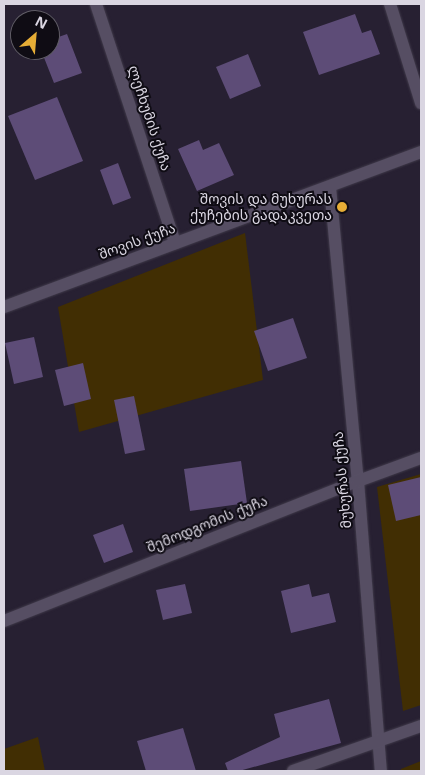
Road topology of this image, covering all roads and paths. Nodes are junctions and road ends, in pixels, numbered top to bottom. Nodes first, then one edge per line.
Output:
1 (96, 4) edge
2 (390, 4) edge
3 (421, 104) edge
4 (421, 152) edge
5 (330, 187) junction
6 (175, 243) junction
7 (4, 306) edge
8 (421, 458) edge
9 (358, 481) junction
10 (4, 620) edge
11 (421, 726) edge
12 (377, 741) junction
13 (293, 771) edge
14 (380, 771) edge

1 - 6 street, ლეჩხუმის ქუჩა
2 - 3 street
4 - 5 street, შოვის ქუჩა
5 - 6 street, შოვის ქუჩა
5 - 9 street, მუხურას ქუჩა
6 - 7 street, შოვის ქუჩა
8 - 9 street, შემოდგომის ქუჩა
9 - 10 street, შემოდგომის ქუჩა
9 - 12 street, მუხურას ქუჩა
11 - 12 street
12 - 13 street
12 - 14 street, მუხურას ქუჩა

